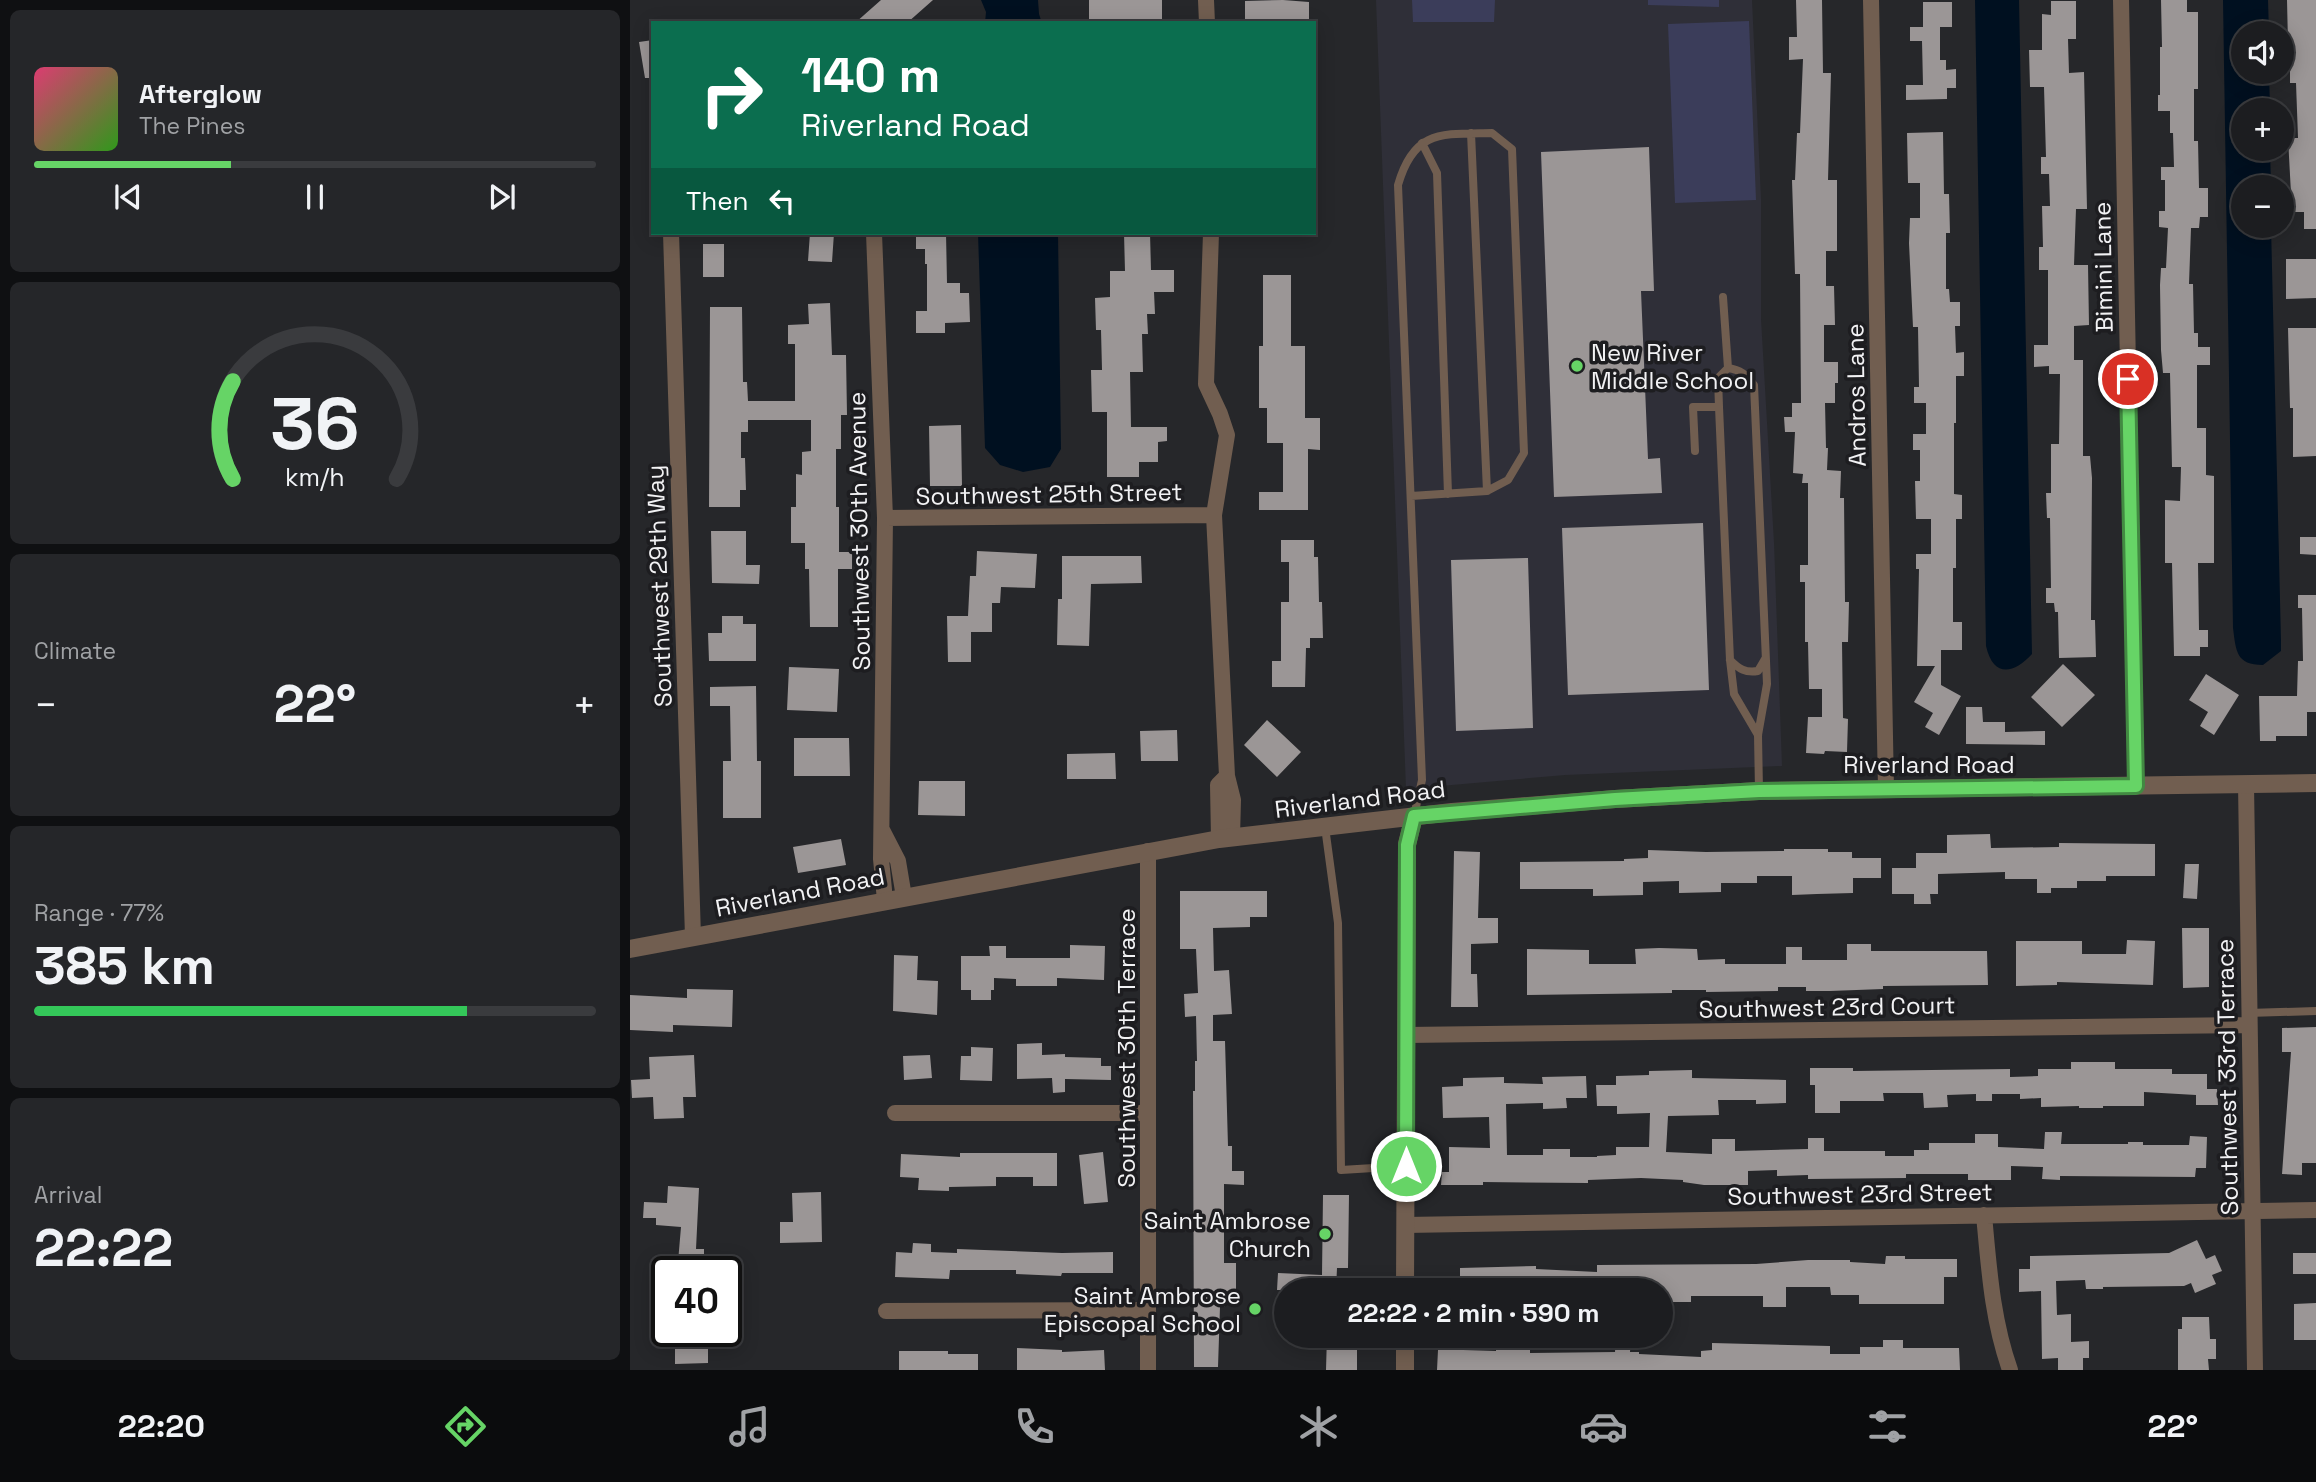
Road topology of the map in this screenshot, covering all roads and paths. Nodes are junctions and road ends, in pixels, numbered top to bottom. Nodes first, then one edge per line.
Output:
1 (1206, 0) edge
2 (1871, 0) edge
3 (2121, 0) edge
4 (1207, 21) edge
5 (1471, 133) junction
6 (1422, 143) junction
7 (671, 235) edge
8 (874, 235) edge
9 (1211, 235) edge
10 (1723, 297) dead end
11 (1728, 368) junction
12 (1718, 407) junction
13 (1695, 451) dead end
14 (1487, 491) junction
15 (1448, 494) junction
16 (1411, 496) junction
17 (1214, 515) junction
18 (885, 518) junction
19 (1766, 658) junction
20 (1730, 660) junction
21 (1758, 735) junction
22 (2316, 783) edge
23 (2246, 784) junction
24 (2136, 786) junction
25 (1886, 789) junction
26 (1759, 791) junction
27 (1414, 816) junction
28 (1325, 827) junction
29 (881, 828) junction
30 (1226, 838) junction
31 (1148, 851) junction
32 (904, 897) junction
33 (885, 900) junction
34 (693, 937) junction
35 (630, 949) edge
36 (2316, 1011) edge
37 (2248, 1019) junction
38 (1406, 1035) junction
39 (1148, 1113) junction
40 (895, 1114) dead end
41 (1406, 1166) junction
42 (2316, 1210) edge
43 (2251, 1212) junction
44 (1984, 1215) junction
45 (1405, 1225) junction
46 (1405, 1278) edge
47 (1148, 1310) junction
48 (887, 1311) dead end
49 (1405, 1348) edge
50 (1148, 1370) edge
51 (1405, 1370) edge
52 (2010, 1370) edge
53 (2255, 1370) edge

1 - 4 street
2 - 25 street, Andros Lane
3 - 24 street, Bimini Lane
5 - 6 lane
5 - 14 lane
5 - 14 lane
6 - 15 lane
6 - 16 lane
7 - 34 street, Southwest 29th Way
8 - 18 street, Southwest 30th Avenue
9 - 17 street
10 - 11 lane
11 - 12 lane
11 - 19 lane
12 - 13 lane
12 - 20 lane
14 - 15 lane
15 - 16 lane
16 - 27 lane
17 - 18 street, Southwest 25th Street
17 - 30 street
18 - 29 street, Southwest 30th Avenue
19 - 20 lane
19 - 21 lane
20 - 21 lane
21 - 26 lane
22 - 23 street, Riverland Road
23 - 24 street, Riverland Road
23 - 37 street, Southwest 33rd Terrace
24 - 25 street, Riverland Road
25 - 26 street, Riverland Road
26 - 27 street, Riverland Road
27 - 28 street, Riverland Road
27 - 38 street
28 - 30 street, Riverland Road
28 - 41 lane
29 - 32 street, Southwest 30th Avenue
29 - 33 street, Southwest 30th Avenue
30 - 31 street, Riverland Road
31 - 32 street, Riverland Road
31 - 39 street, Southwest 30th Terrace
32 - 33 street, Riverland Road
33 - 34 street, Riverland Road
34 - 35 street, Riverland Road
36 - 37 lane
37 - 38 street, Southwest 23rd Court
37 - 43 street, Southwest 33rd Terrace
38 - 41 street
39 - 40 street
39 - 47 street, Southwest 30th Terrace
41 - 45 street
42 - 43 street, Southwest 23rd Street
43 - 44 street, Southwest 23rd Street
43 - 53 street, Southwest 33rd Terrace
44 - 45 street, Southwest 23rd Street
44 - 52 street
45 - 46 street
47 - 48 street
47 - 50 street, Southwest 30th Terrace
49 - 51 street

